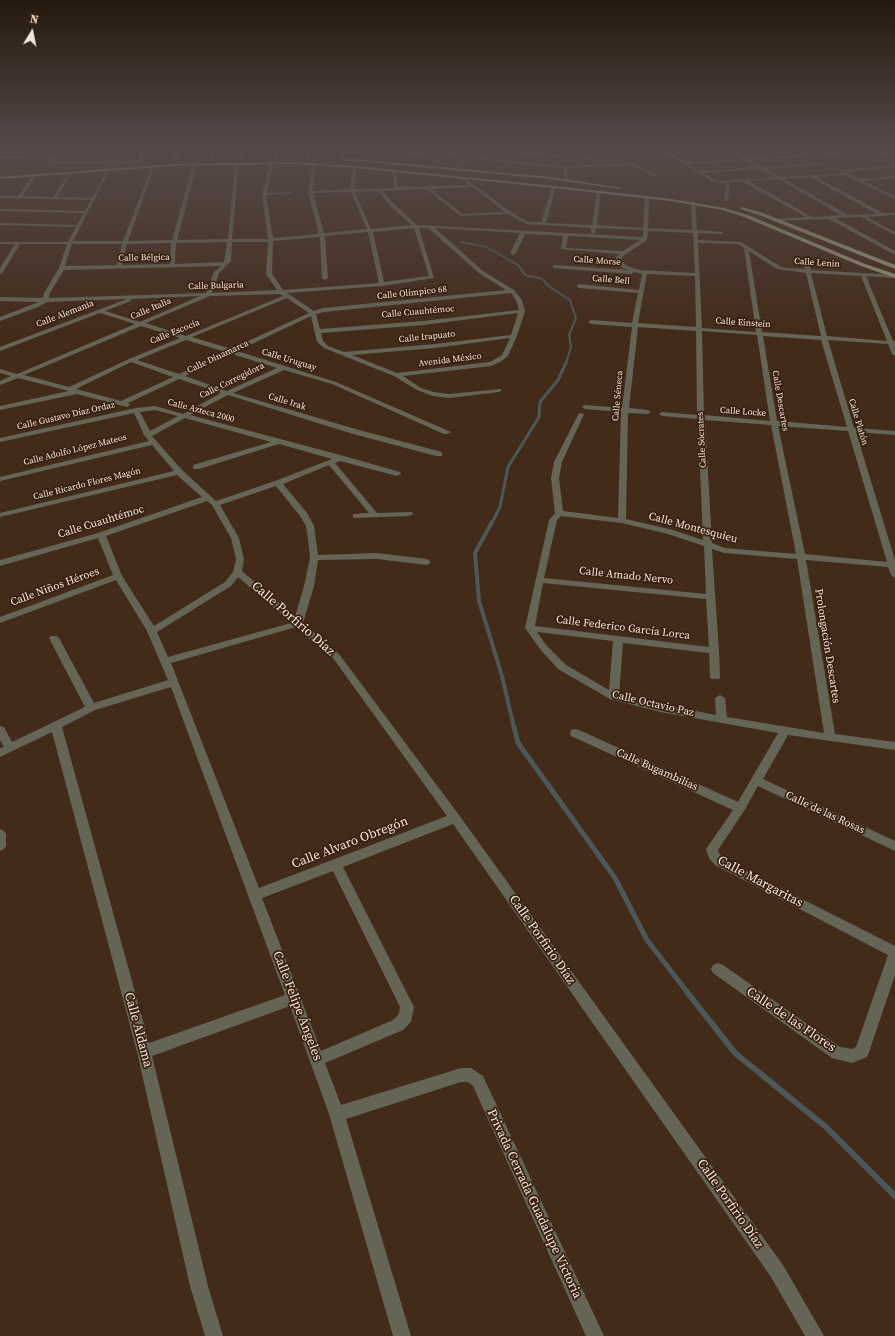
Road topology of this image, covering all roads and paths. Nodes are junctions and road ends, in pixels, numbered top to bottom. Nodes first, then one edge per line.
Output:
1 (88, 209) edge
2 (138, 209) edge
3 (183, 209) edge
4 (232, 209) edge
5 (266, 209) edge
6 (315, 209) edge
7 (361, 209) edge
8 (397, 209) edge
9 (454, 209) edge
10 (504, 209) edge
11 (547, 209) edge
12 (596, 209) edge
13 (647, 209) edge
14 (693, 209) edge
15 (725, 209) edge
16 (745, 209) edge
17 (796, 209) edge
18 (834, 209) edge
19 (872, 209) edge
20 (0, 210) edge
21 (87, 212) junction
22 (509, 213) junction
23 (889, 214) junction
24 (895, 214) edge
25 (882, 215) junction
26 (846, 216) junction
27 (862, 216) junction
28 (829, 217) junction
29 (895, 217) edge
30 (811, 218) junction
31 (774, 220) junction
32 (0, 224) edge
33 (543, 224) junction
34 (80, 226) junction
35 (416, 226) junction
36 (594, 226) junction
37 (430, 227) junction
38 (646, 229) junction
39 (370, 230) junction
40 (523, 232) junction
41 (695, 232) junction
42 (722, 233) dead end
43 (566, 234) junction
44 (895, 234) edge
45 (322, 235) junction
46 (592, 236) junction
47 (645, 239) junction
48 (271, 240) junction
49 (230, 241) junction
50 (697, 241) junction
51 (174, 242) junction
52 (0, 243) edge
53 (18, 243) junction
54 (70, 243) junction
55 (125, 243) junction
56 (746, 248) junction
57 (513, 253) dead end
58 (625, 253) junction
59 (895, 253) edge
60 (226, 264) junction
61 (172, 265) junction
62 (119, 266) junction
63 (554, 267) dead end
64 (895, 267) edge
65 (62, 268) junction
66 (807, 269) junction
67 (0, 272) edge
68 (642, 273) junction
69 (698, 275) junction
70 (863, 275) junction
71 (895, 276) edge
72 (325, 278) dead end
73 (382, 284) junction
74 (579, 286) dead end
75 (512, 291) junction
76 (281, 292) junction
77 (642, 292) junction
78 (208, 295) junction
79 (288, 296) junction
80 (136, 297) junction
81 (0, 299) edge
82 (46, 300) junction
83 (99, 311) junction
84 (522, 311) junction
85 (313, 313) junction
86 (0, 319) edge
87 (591, 322) dead end
88 (140, 324) junction
89 (635, 325) junction
90 (698, 329) junction
91 (317, 331) junction
92 (759, 334) junction
93 (514, 336) junction
94 (184, 338) junction
95 (824, 338) junction
96 (893, 343) edge
97 (0, 349) edge
98 (230, 352) junction
99 (342, 354) junction
100 (895, 354) edge
101 (131, 360) junction
102 (282, 368) junction
103 (0, 371) edge
104 (18, 375) junction
105 (396, 375) junction
106 (179, 376) junction
107 (0, 384) edge
108 (74, 390) junction
109 (499, 390) dead end
110 (227, 393) junction
111 (123, 403) junction
112 (0, 408) edge
113 (136, 410) junction
114 (625, 410) junction
115 (648, 412) dead end
116 (662, 414) dead end
117 (182, 416) junction
118 (701, 418) junction
119 (774, 423) junction
120 (852, 430) junction
121 (447, 432) dead end
122 (895, 433) edge
123 (151, 438) junction
124 (0, 440) edge
125 (278, 442) junction
126 (440, 454) dead end
127 (341, 458) junction
128 (331, 463) junction
129 (196, 467) dead end
130 (179, 472) junction
131 (396, 474) dead end
132 (0, 479) edge
133 (278, 483) junction
134 (208, 498) junction
135 (214, 504) junction
136 (559, 513) junction
137 (374, 514) junction
138 (409, 514) dead end
139 (0, 515) edge
140 (356, 516) dead end
141 (622, 521) junction
142 (101, 535) junction
143 (707, 545) junction
144 (801, 557) junction
145 (314, 558) junction
146 (427, 562) dead end
147 (0, 563) edge
148 (894, 565) edge
149 (237, 572) junction
150 (895, 575) edge
151 (118, 576) junction
152 (539, 580) junction
153 (711, 596) junction
154 (0, 620) edge
155 (298, 624) junction
156 (530, 628) junction
157 (152, 631) junction
158 (54, 638) dead end
159 (618, 639) junction
160 (714, 651) junction
161 (165, 661) junction
162 (715, 676) dead end
163 (174, 682) junction
164 (614, 697) junction
165 (720, 698) dead end
166 (91, 708) junction
167 (722, 720) junction
168 (56, 726) junction
169 (0, 730) edge
170 (785, 731) junction
171 (575, 733) dead end
172 (830, 738) junction
173 (895, 746) edge
174 (10, 748) junction
175 (0, 753) edge
176 (755, 780) junction
177 (740, 808) junction
178 (455, 818) junction
179 (0, 834) edge
180 (0, 846) edge
181 (895, 846) edge
182 (336, 866) junction
183 (255, 895) junction
184 (895, 953) edge
185 (718, 969) dead end
186 (294, 998) junction
187 (144, 1052) junction
188 (317, 1059) junction
189 (337, 1114) junction
190 (214, 1336) edge
191 (402, 1336) edge
192 (595, 1336) edge
193 (815, 1336) edge

1 - 21 street
2 - 55 street
3 - 51 street
4 - 49 street
5 - 48 street
6 - 45 street
7 - 39 street
8 - 35 street
9 - 22 street
10 - 22 street
11 - 33 street
12 - 36 street
13 - 38 street
14 - 41 street, Calle Sócrates
15 - 71 main road
16 - 31 main road
17 - 30 street
18 - 26 street
19 - 25 street
20 - 21 street
21 - 34 street
22 - 33 street
23 - 24 street
23 - 25 street
23 - 29 street
25 - 27 street
26 - 27 street
26 - 28 street
27 - 44 street
28 - 30 street
28 - 59 street
30 - 31 street
31 - 64 main road
32 - 34 street
33 - 36 street
34 - 54 street
35 - 37 street
35 - 39 street
35 - 73 street, Calle Bulgaria
36 - 38 street
36 - 46 street
37 - 40 street
37 - 75 street
38 - 41 street
38 - 47 street
39 - 45 street
39 - 73 street
40 - 43 street
40 - 57 street
41 - 42 street
41 - 50 street, Calle Sócrates
43 - 46 street
43 - 58 street
45 - 48 street
45 - 72 street
46 - 47 street
47 - 58 street
48 - 49 street
48 - 76 street
49 - 51 street
49 - 60 street
50 - 56 street, Calle Lenin
50 - 69 street, Calle Sócrates
51 - 55 street
51 - 61 street
52 - 53 street
53 - 54 street
53 - 67 street
54 - 55 street
54 - 65 street
55 - 62 street
56 - 66 street, Calle Lenin
56 - 92 street, Calle Descartes
58 - 68 street
60 - 61 street, Calle Bélgica
60 - 78 street
61 - 62 street, Calle Bélgica
62 - 65 street, Calle Bélgica
63 - 68 street, Calle Morse
65 - 82 street
66 - 70 street, Calle Lenin
66 - 95 street, Calle Platón
68 - 69 street, Calle Morse
68 - 77 street, Calle Séneca
69 - 90 street, Calle Sócrates
70 - 71 street, Calle Lenin
70 - 96 street
73 - 76 street, Calle Bulgaria
74 - 77 street, Calle Bell
75 - 84 street
75 - 85 street, Calle Olímpico 68
76 - 78 street, Calle Bulgaria
76 - 79 street
77 - 89 street, Calle Séneca
78 - 80 street, Calle Bulgaria
78 - 88 street, Calle Italia
79 - 85 street
79 - 94 street, Calle Escocia
80 - 82 street, Calle Bulgaria
80 - 83 street, Calle Alemania
81 - 82 street, Calle Bulgaria
82 - 86 street
83 - 88 street, Calle Uruguay
83 - 97 street, Calle Alemania
84 - 91 street, Calle Cuauhtémoc
84 - 93 street, Avenida México
85 - 91 street, Avenida México
85 - 98 street, Calle Dinamarca
87 - 89 street, Calle Einstein
88 - 94 street, Calle Uruguay
88 - 104 street, Calle Italia
89 - 90 street, Calle Einstein
89 - 114 street, Calle Séneca
90 - 92 street, Calle Einstein
90 - 118 street, Calle Sócrates
91 - 99 street, Avenida México
92 - 95 street, Calle Einstein
92 - 119 street, Calle Descartes
93 - 99 street, Calle Irapuato
93 - 105 street, Avenida México
94 - 98 street, Calle Uruguay
94 - 101 street, Calle Escocia
95 - 96 street, Calle Einstein
95 - 120 street, Calle Platón
96 - 100 street
98 - 102 street, Calle Uruguay
98 - 106 street, Calle Dinamarca
99 - 105 street, Avenida México
101 - 106 street, Calle Irak
101 - 108 street, Calle Escocia
102 - 110 street, Calle Corregidora
102 - 121 street, Calle Uruguay
103 - 104 street
104 - 107 street, Calle Italia
104 - 108 street
105 - 109 street
106 - 110 street, Calle Irak
106 - 111 street, Calle Dinamarca
108 - 111 street
108 - 112 street
110 - 117 street, Calle Corregidora
110 - 126 street, Calle Irak
111 - 113 street
113 - 117 street, Calle Azteca 2000
113 - 123 street
113 - 124 street, Calle Gustavo Díaz Ordaz
114 - 115 street
114 - 136 street
114 - 141 street, Calle Séneca
116 - 118 street, Calle Locke
117 - 123 street, Calle Corregidora
117 - 125 street, Calle Azteca 2000
118 - 119 street, Calle Locke
118 - 143 street, Calle Sócrates
119 - 120 street, Calle Locke
119 - 144 street, Calle Descartes
120 - 122 street, Calle Locke
120 - 148 street, Calle Platón
123 - 130 street
123 - 132 street, Calle Adolfo López Mateos
125 - 127 street, Calle Azteca 2000
125 - 129 street
127 - 128 street
127 - 131 street, Calle Azteca 2000
128 - 133 street
128 - 137 street
130 - 134 street
130 - 139 street, Calle Ricardo Flores Magón
133 - 135 street
133 - 145 street
134 - 135 street
134 - 142 street, Calle Cuauhtémoc
135 - 149 street
136 - 141 street, Calle Montesquieu
136 - 152 street
137 - 138 street
137 - 140 street
141 - 143 street, Calle Montesquieu
142 - 147 street, Calle Cuauhtémoc
142 - 151 street, Calle Felipe Ángeles
143 - 144 street, Calle Montesquieu
143 - 153 street, Calle Sócrates
144 - 148 street, Calle Montesquieu
144 - 172 street, Prolongación Descartes
145 - 146 street
145 - 155 street
148 - 150 street, Calle Platón
149 - 155 street, Calle Porfirio Díaz
149 - 157 street
151 - 154 street, Calle Niños Héroes
151 - 157 street, Calle Felipe Ángeles
152 - 153 street, Calle Amado Nervo
152 - 156 street
153 - 160 street, Calle Sócrates
155 - 161 street
155 - 178 street, Calle Porfirio Díaz
156 - 159 street, Calle Federico García Lorca
156 - 164 street, Calle Octavio Paz
157 - 161 street, Calle Felipe Ángeles
158 - 166 street
159 - 160 street, Calle Federico García Lorca
159 - 164 street
160 - 162 street, Calle Sócrates
161 - 163 street, Calle Felipe Ángeles
163 - 166 street
163 - 183 street, Calle Felipe Ángeles
164 - 167 street, Calle Octavio Paz
165 - 167 street
166 - 168 street
167 - 170 street, Calle Octavio Paz
168 - 174 street
168 - 187 street, Calle Aldama
169 - 174 street
170 - 172 street, Calle Octavio Paz
170 - 176 street, Calle Margaritas
171 - 177 street, Calle Bugambilias
172 - 173 street, Calle Octavio Paz
174 - 175 street
176 - 177 street, Calle Margaritas
176 - 181 street, Calle de las Rosas
177 - 184 street, Calle Margaritas
178 - 182 street, Calle Alvaro Obregón
178 - 193 street, Calle Porfirio Díaz
179 - 180 street
182 - 183 street, Calle Alvaro Obregón
182 - 188 street
183 - 186 street, Calle Felipe Ángeles
184 - 185 street, Calle de las Flores
186 - 187 street
186 - 188 street, Calle Felipe Ángeles
187 - 190 street, Calle Aldama
188 - 189 street, Calle Felipe Ángeles
189 - 191 street, Calle Felipe Ángeles
189 - 192 street, Privada Cerrada Guadalupe Victoria

